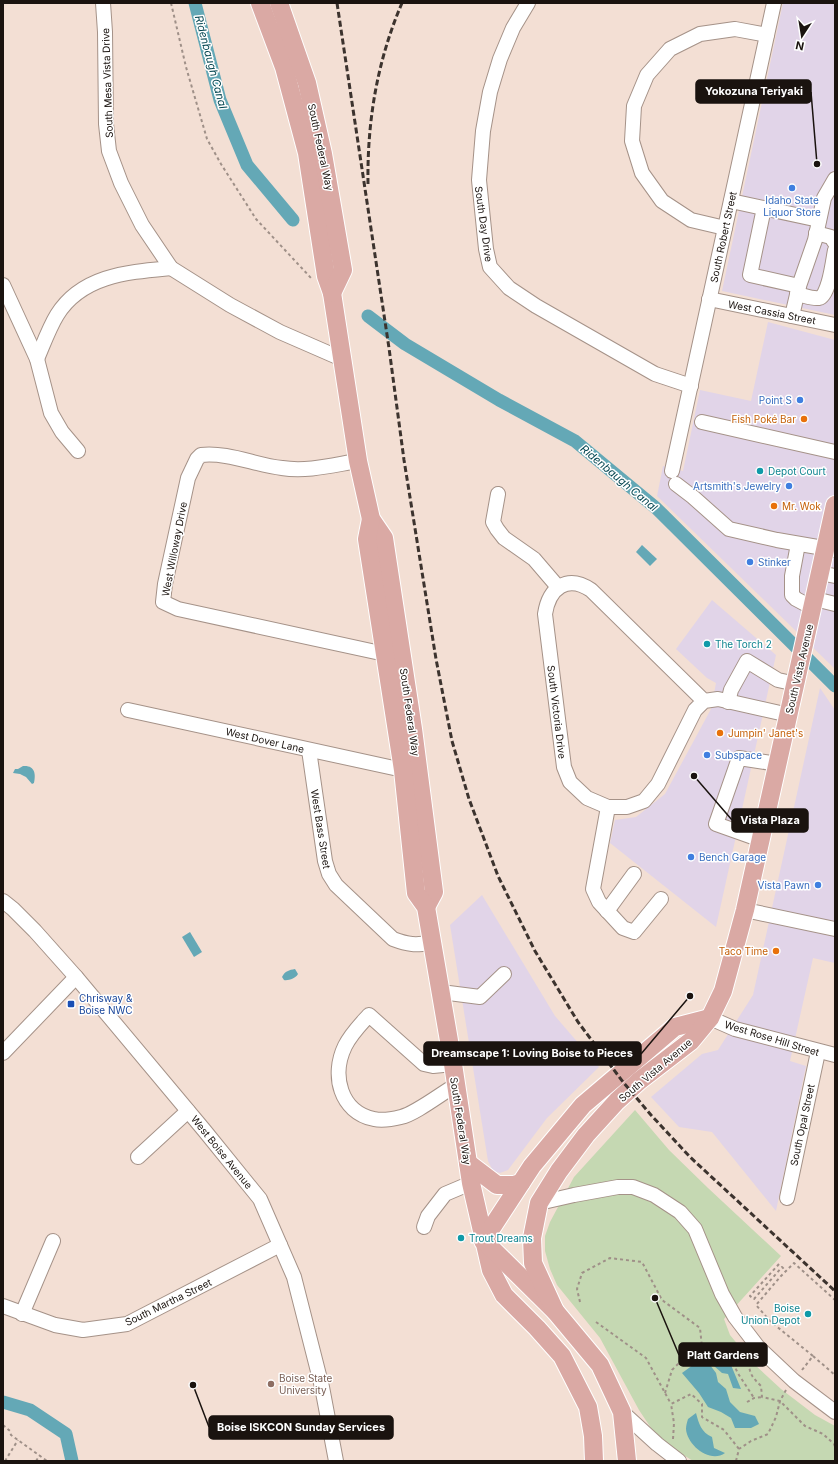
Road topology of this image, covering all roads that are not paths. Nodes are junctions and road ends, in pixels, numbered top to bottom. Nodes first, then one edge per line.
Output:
1 (103, 3) edge
2 (260, 3) edge
3 (279, 3) edge
4 (528, 3) edge
5 (774, 3) edge
6 (767, 35) junction
7 (835, 179) edge
8 (829, 199) edge
9 (731, 201) junction
10 (764, 208) junction
11 (818, 226) junction
12 (725, 228) junction
13 (835, 243) edge
14 (835, 250) edge
15 (171, 268) junction
16 (3, 285) edge
17 (798, 290) junction
18 (332, 293) junction
19 (709, 300) junction
20 (792, 316) junction
21 (835, 325) edge
22 (37, 359) junction
23 (342, 359) junction
24 (690, 386) junction
25 (702, 422) dead end
26 (78, 451) dead end
27 (835, 452) edge
28 (358, 461) junction
29 (498, 494) dead end
30 (835, 505) edge
31 (371, 519) junction
32 (798, 544) junction
33 (830, 549) edge
34 (828, 574) edge
35 (558, 587) junction
36 (814, 604) junction
37 (835, 604) edge
38 (385, 654) junction
39 (797, 677) junction
40 (704, 702) junction
41 (728, 702) junction
42 (128, 710) dead end
43 (789, 715) junction
44 (309, 750) junction
45 (778, 764) junction
46 (403, 770) junction
47 (608, 807) junction
48 (761, 840) junction
49 (634, 874) dead end
50 (661, 898) dead end
51 (3, 901) edge
52 (426, 907) junction
53 (745, 910) junction
54 (607, 911) junction
55 (835, 929) edge
56 (431, 943) junction
57 (504, 974) dead end
58 (76, 978) junction
59 (441, 992) junction
60 (710, 1018) junction
61 (818, 1052) junction
62 (3, 1053) edge
63 (835, 1056) edge
64 (453, 1064) junction
65 (456, 1085) junction
66 (188, 1111) junction
67 (138, 1157) dead end
68 (468, 1163) junction
69 (471, 1183) junction
70 (521, 1183) junction
71 (787, 1198) dead end
72 (539, 1204) junction
73 (424, 1227) dead end
74 (53, 1241) dead end
75 (483, 1241) junction
76 (280, 1245) junction
77 (3, 1306) edge
78 (555, 1311) junction
79 (22, 1314) junction
80 (622, 1412) junction
81 (835, 1412) edge
82 (336, 1461) edge
83 (594, 1461) edge
84 (627, 1461) edge
85 (680, 1461) edge

1 - 15 street, South Mesa Vista Drive
2 - 18 main road, South Federal Way
3 - 18 main road, South Federal Way
4 - 24 street, South Day Drive
5 - 6 street, South Robert Street
6 - 9 street, South Robert Street
6 - 12 street
7 - 8 street
8 - 11 street
9 - 10 street
9 - 12 street, South Robert Street
10 - 11 street
10 - 17 street
11 - 13 street
11 - 17 street
12 - 19 street, South Robert Street
14 - 17 street
15 - 22 street
15 - 23 street, South Mesa Vista Drive
16 - 22 street
17 - 20 street
18 - 23 main road, South Federal Way
19 - 20 street, West Cassia Street
19 - 24 street, South Robert Street
20 - 21 street, West Cassia Street
22 - 26 street
23 - 28 main road, South Federal Way
24 - 32 street, South Robert Street
25 - 27 street
28 - 31 main road, South Federal Way
28 - 38 street, West Willoway Drive
29 - 35 street
30 - 33 main road, South Vista Avenue
31 - 38 main road, South Federal Way
31 - 52 main road, South Federal Way
32 - 33 street
32 - 36 street
33 - 34 main road, South Vista Avenue
34 - 36 main road, South Vista Avenue
35 - 40 street
35 - 47 street, South Victoria Drive
36 - 37 street
36 - 39 main road, South Vista Avenue
38 - 46 main road, South Federal Way
39 - 41 street
39 - 43 main road, South Vista Avenue
40 - 41 street
40 - 47 street, South Victoria Drive
41 - 43 street
42 - 44 street, West Dover Lane
43 - 45 main road, South Vista Avenue
44 - 46 street, West Dover Lane
44 - 56 street, West Bass Street
45 - 48 main road, South Vista Avenue
45 - 48 street
46 - 52 main road, South Federal Way
47 - 54 street
48 - 53 main road, South Vista Avenue
49 - 54 street
50 - 54 street
51 - 58 street, West Boise Avenue
52 - 56 main road, South Federal Way
53 - 55 street
53 - 60 main road, South Vista Avenue
56 - 59 main road, South Federal Way
57 - 59 street
58 - 62 street
58 - 66 street, West Boise Avenue
59 - 64 main road, South Federal Way
60 - 61 street, West Rose Hill Street
60 - 70 main road, South Vista Avenue
60 - 72 main road, South Vista Avenue
61 - 63 street, West Rose Hill Street
61 - 71 street, South Opal Street
64 - 65 main road, South Federal Way
64 - 65 street
65 - 68 main road, South Federal Way
66 - 67 street
66 - 76 street, West Boise Avenue
68 - 69 main road, South Federal Way
68 - 70 main road
69 - 73 street
69 - 75 main road, South Federal Way
70 - 75 main road, South Vista Avenue
72 - 78 main road, South Vista Avenue
72 - 81 street
74 - 79 street
75 - 78 main road
75 - 83 main road, South Federal Way
76 - 79 street, South Martha Street
76 - 82 street, West Boise Avenue
77 - 79 street, South Martha Street
78 - 80 main road
80 - 84 main road
80 - 85 street

